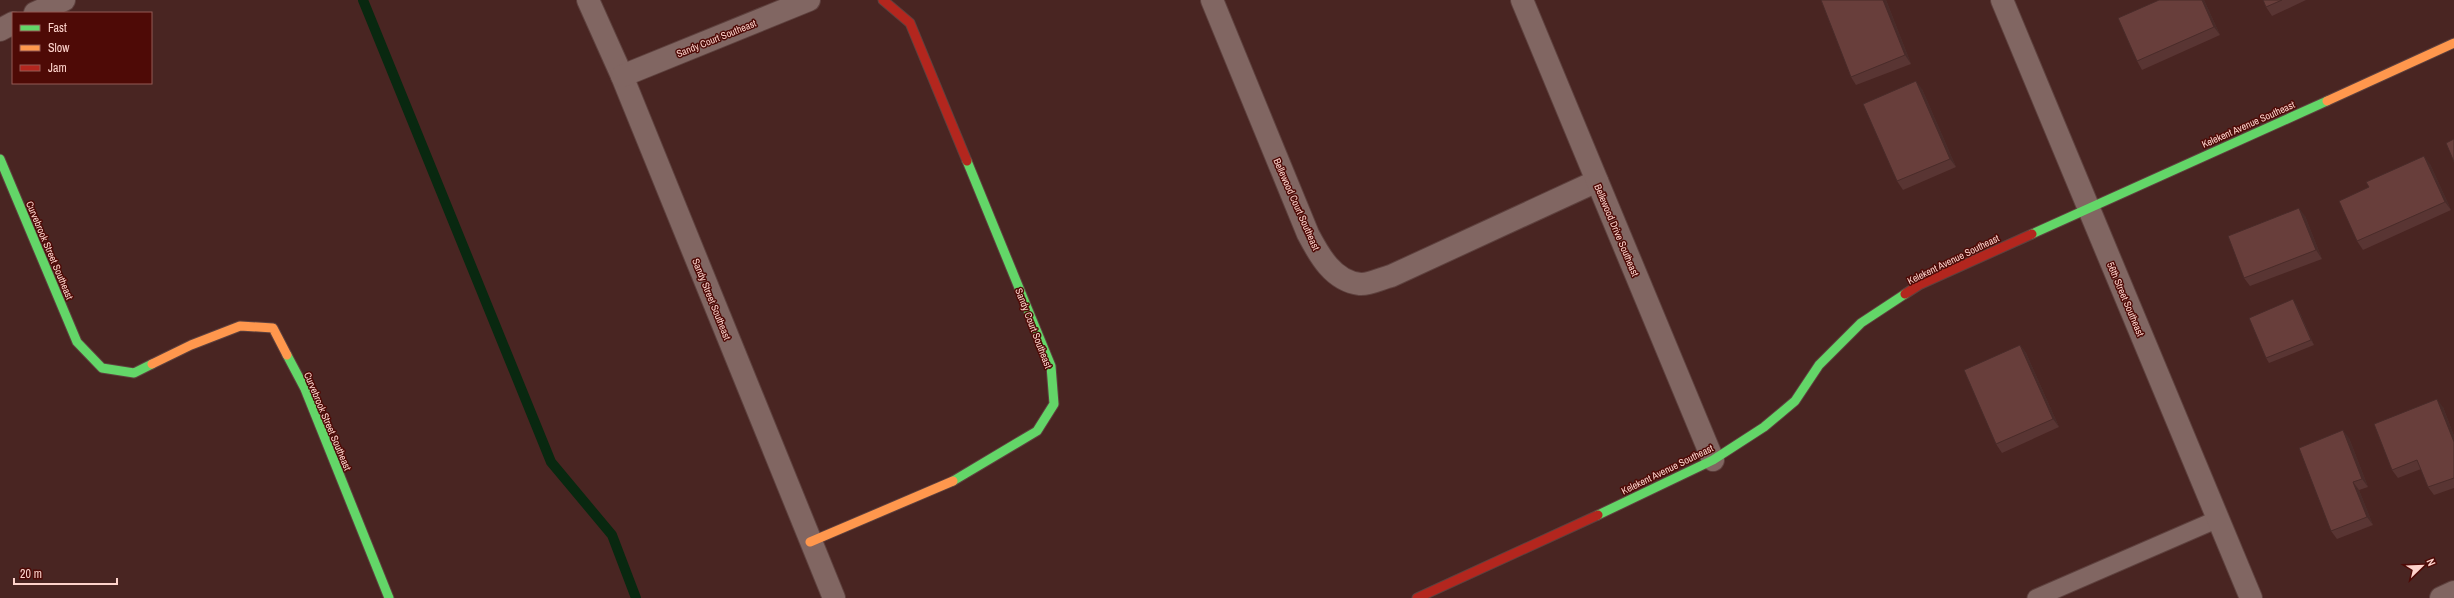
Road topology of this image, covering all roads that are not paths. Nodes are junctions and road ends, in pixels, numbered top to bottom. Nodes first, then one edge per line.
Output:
1 (64, 0) edge
2 (588, 0) edge
3 (809, 0) edge
4 (883, 0) edge
5 (1212, 0) edge
6 (1522, 0) edge
7 (2002, 0) edge
8 (37, 12) edge
9 (12, 24) edge
10 (0, 30) edge
11 (2454, 43) edge
12 (622, 76) junction
13 (0, 160) edge
14 (1597, 181) junction
15 (2087, 208) junction
16 (1713, 460) junction
17 (2218, 519) junction
18 (810, 542) junction
19 (2454, 592) edge
20 (389, 598) edge
21 (834, 598) edge
22 (1417, 598) edge
23 (2036, 598) edge
24 (2251, 598) edge
25 (2441, 598) edge

1 - 8 street
2 - 12 street, Sandy Street Southeast
3 - 12 street, Sandy Court Southeast
4 - 18 street, Sandy Court Southeast
5 - 14 street, Bellewood Court Southeast
6 - 14 street, Bellewood Drive Southeast
7 - 15 street, 56th Street Southeast
9 - 10 street
11 - 15 street, Kelekent Avenue Southeast
12 - 18 street, Sandy Street Southeast
13 - 20 street, Curvebrook Street Southeast
14 - 16 street, Bellewood Drive Southeast
15 - 16 street, Kelekent Avenue Southeast
15 - 17 street, 56th Street Southeast
16 - 22 street, Kelekent Avenue Southeast
17 - 23 lane
17 - 24 street, 56th Street Southeast
18 - 21 street, Sandy Street Southeast
19 - 25 street

